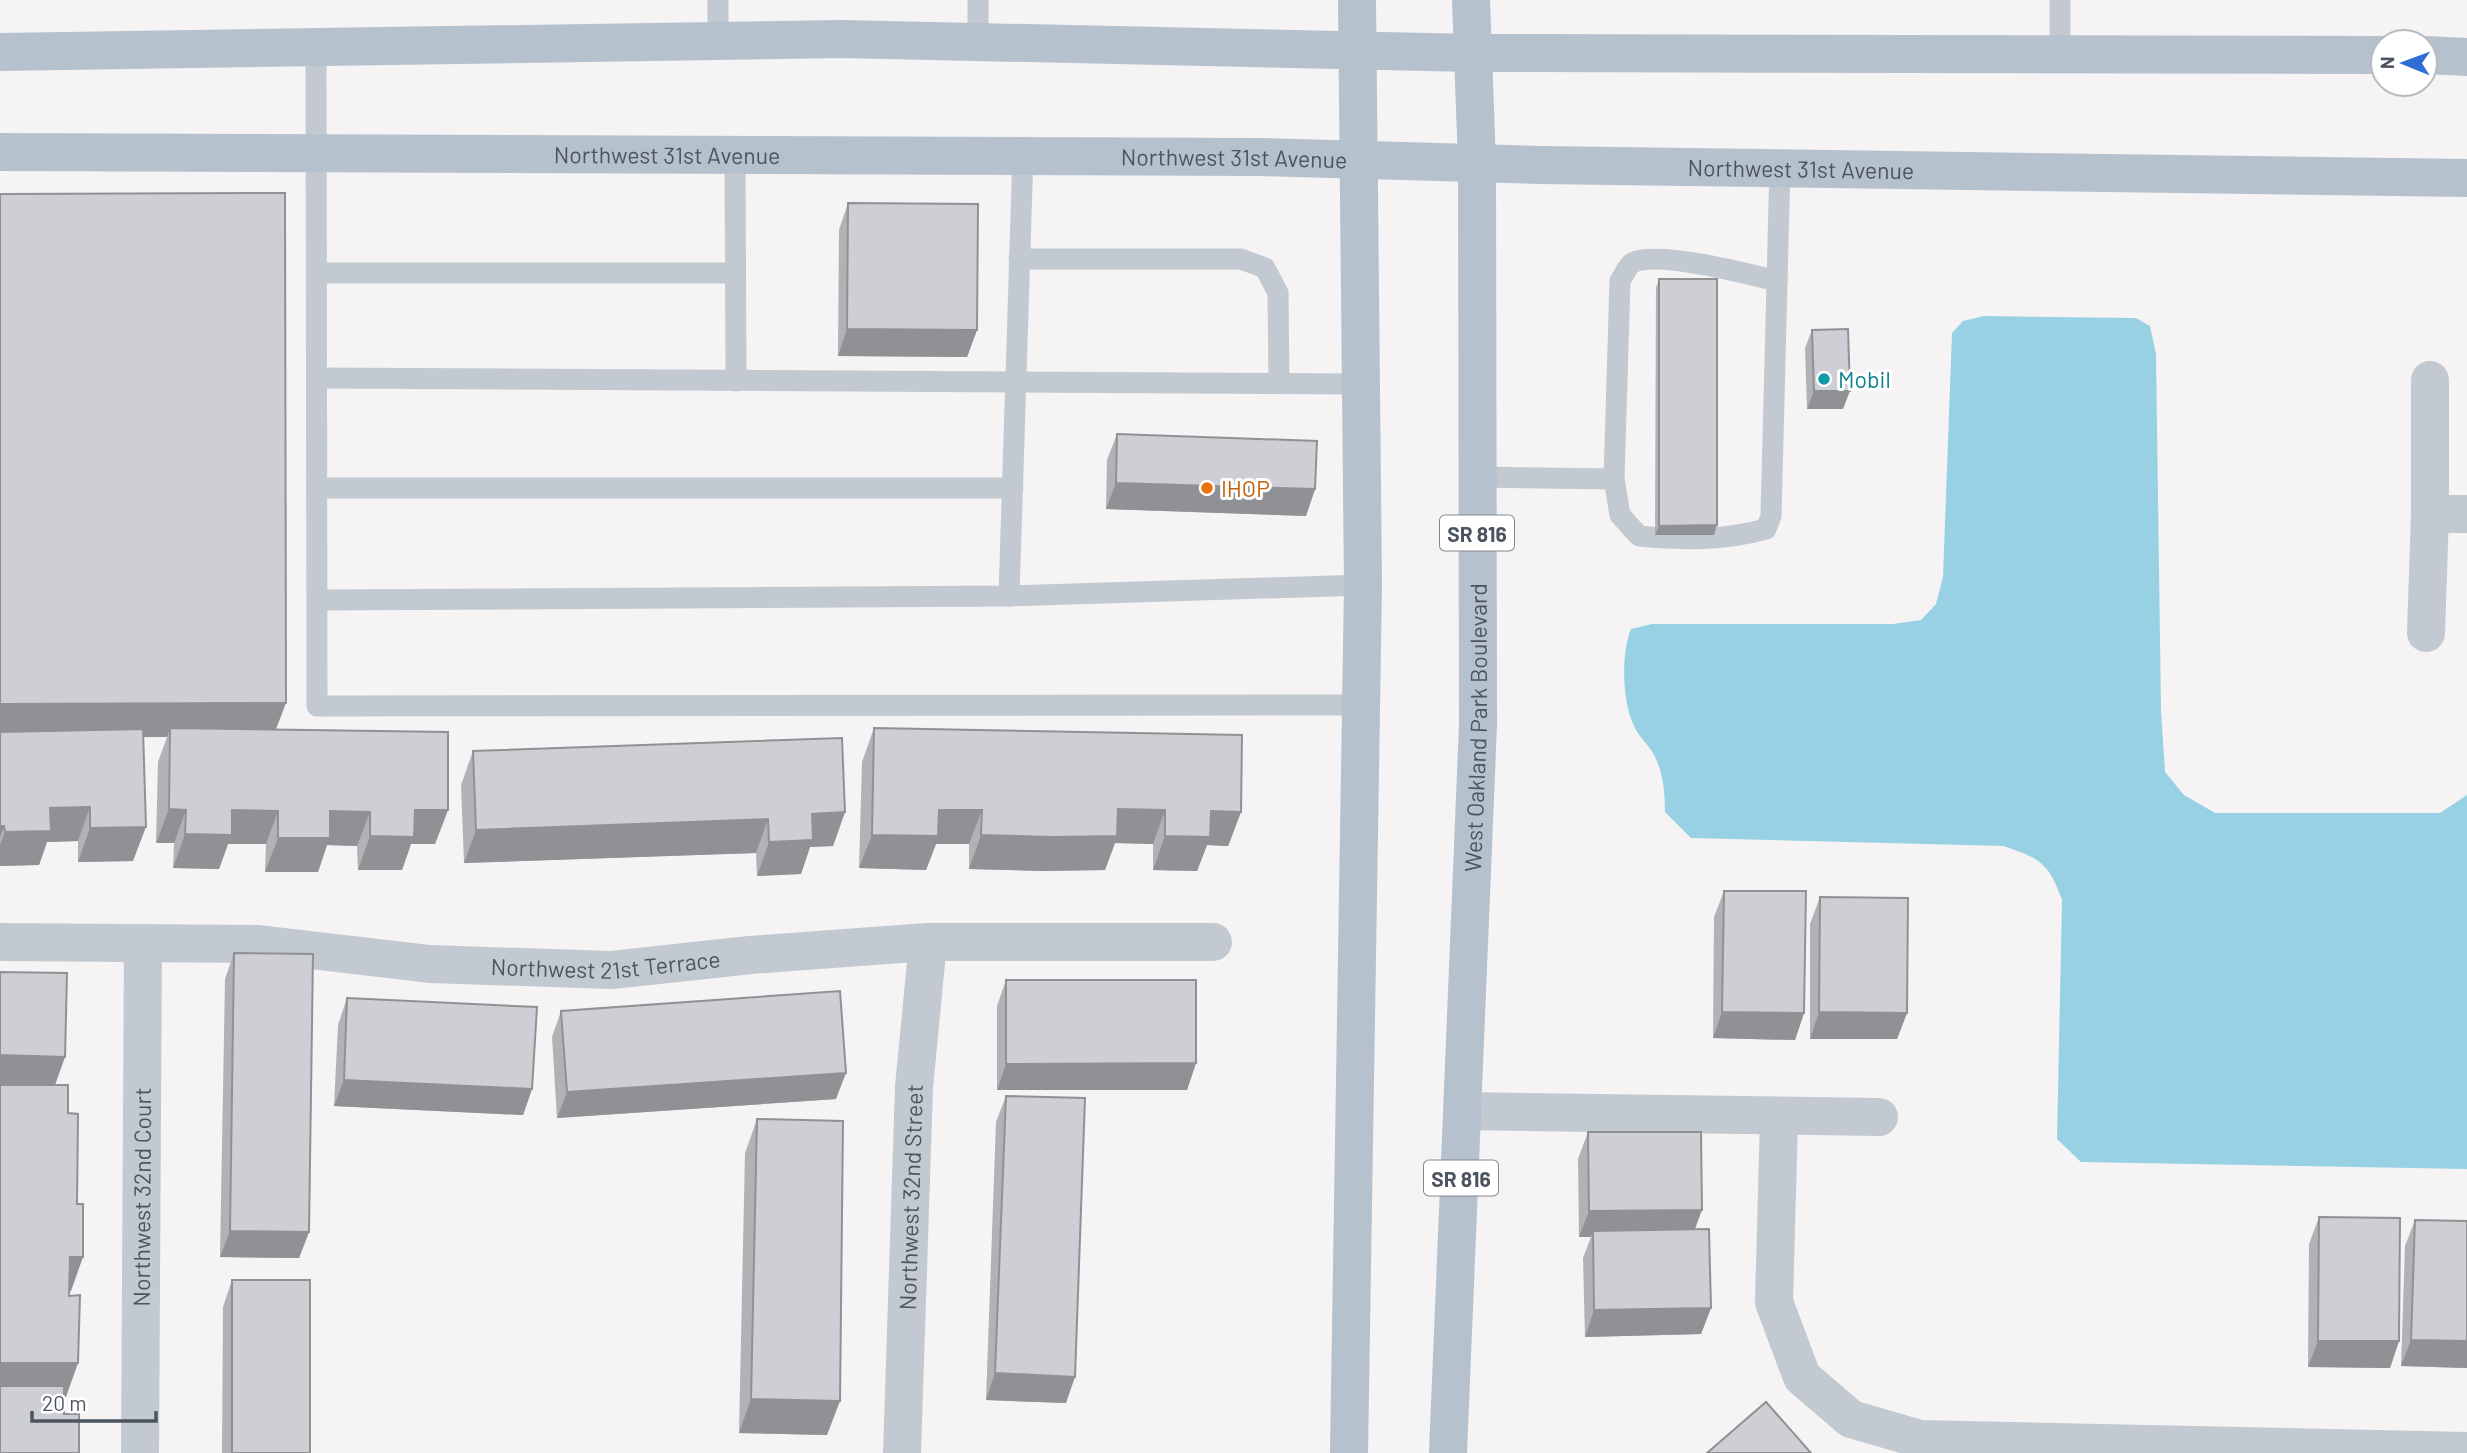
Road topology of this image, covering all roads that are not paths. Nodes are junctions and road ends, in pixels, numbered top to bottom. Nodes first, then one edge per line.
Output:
1 (718, 0) edge
2 (978, 0) edge
3 (1357, 0) edge
4 (1471, 0) edge
5 (2060, 0) edge
6 (718, 40) junction
7 (978, 41) junction
8 (316, 46) junction
9 (1359, 50) junction
10 (0, 52) edge
11 (1472, 53) junction
12 (2060, 54) junction
13 (2369, 55) edge
14 (2439, 56) edge
15 (2467, 57) edge
16 (0, 152) edge
17 (318, 152) junction
18 (735, 155) junction
19 (1023, 155) junction
20 (1357, 160) junction
21 (1477, 163) junction
22 (1780, 166) junction
23 (2467, 178) edge
24 (1019, 259) junction
25 (318, 273) junction
26 (735, 273) junction
27 (1777, 281) junction
28 (317, 378) junction
29 (2430, 380) dead end
30 (736, 381) junction
31 (1016, 382) junction
32 (1279, 383) junction
33 (1362, 384) junction
34 (1477, 477) junction
35 (1614, 479) junction
36 (317, 488) junction
37 (1013, 488) junction
38 (2448, 514) edge
39 (1363, 585) junction
40 (1009, 596) junction
41 (318, 600) junction
42 (2427, 634) dead end
43 (1362, 705) junction
44 (0, 942) edge
45 (928, 942) junction
46 (1213, 942) dead end
47 (143, 943) junction
48 (1463, 1111) junction
49 (1779, 1118) junction
50 (1879, 1118) dead end
51 (2467, 1451) edge
52 (140, 1453) edge
53 (902, 1453) edge
54 (1349, 1453) edge
55 (1448, 1453) edge

1 - 6 lane
2 - 7 lane
3 - 9 main road
4 - 11 main road, West Oakland Park Boulevard / SR 816
5 - 12 lane
6 - 7 main road
6 - 8 main road
7 - 9 main road
8 - 10 main road
8 - 17 lane
9 - 11 main road
9 - 20 main road
11 - 12 main road
11 - 21 main road, West Oakland Park Boulevard / SR 816
12 - 13 main road
14 - 15 main road
16 - 17 main road, Northwest 31st Avenue
17 - 18 main road, Northwest 31st Avenue
17 - 25 lane
18 - 19 main road, Northwest 31st Avenue
18 - 26 lane
19 - 20 main road, Northwest 31st Avenue
19 - 24 lane
20 - 21 main road, Northwest 31st Avenue
20 - 33 main road
21 - 22 main road, Northwest 31st Avenue
21 - 34 main road, West Oakland Park Boulevard / SR 816
22 - 23 main road, Northwest 31st Avenue
22 - 27 lane
24 - 31 lane
24 - 32 lane
25 - 26 lane
25 - 28 lane
26 - 30 lane
27 - 35 lane
27 - 35 lane
28 - 30 lane
28 - 36 lane
29 - 38 street
30 - 31 lane
31 - 32 lane
31 - 37 lane
32 - 33 lane
33 - 39 main road
34 - 35 lane
34 - 48 main road, West Oakland Park Boulevard / SR 816
36 - 37 lane
36 - 41 lane
37 - 40 lane
38 - 42 street
39 - 40 lane
39 - 43 main road
40 - 41 lane
41 - 43 lane
43 - 54 main road
44 - 47 street, Northwest 21st Terrace
45 - 46 street, Northwest 21st Terrace
45 - 47 street, Northwest 21st Terrace
45 - 53 street, Northwest 32nd Street
47 - 52 street, Northwest 32nd Court
48 - 49 street
48 - 55 main road, West Oakland Park Boulevard / SR 816
49 - 50 street
49 - 51 street

